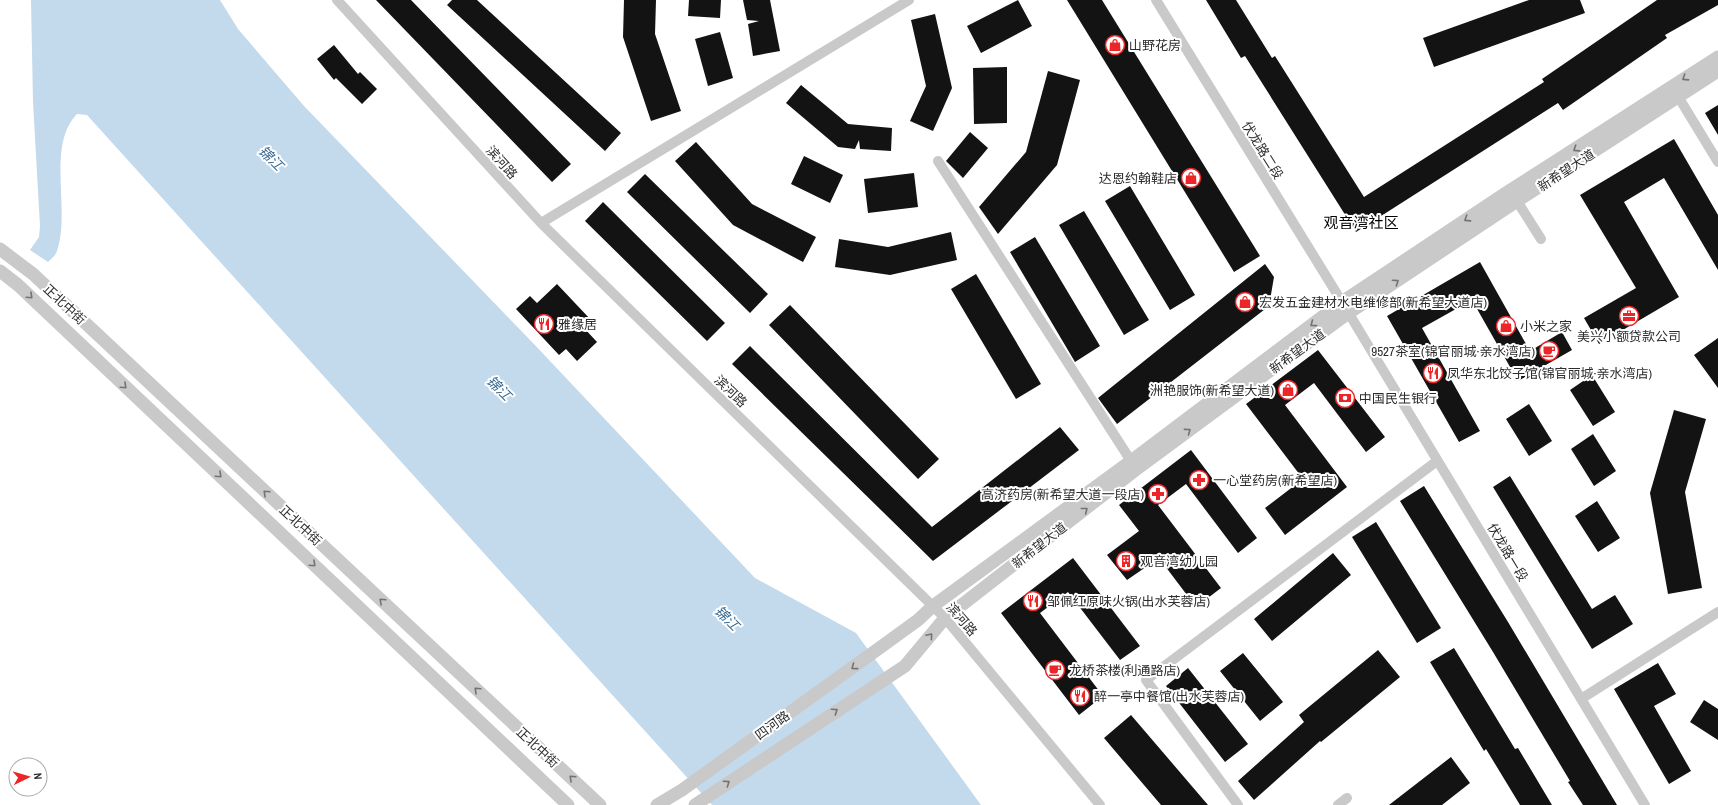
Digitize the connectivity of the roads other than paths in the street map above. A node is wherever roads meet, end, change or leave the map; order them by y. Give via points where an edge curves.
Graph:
1 (337, 0) edge
2 (909, 0) edge
3 (1156, 0) edge
4 (1718, 57) edge
5 (1718, 71) edge
6 (1679, 98) junction
7 (938, 161) dead end
8 (1718, 162) edge
9 (1517, 201) junction
10 (541, 223) junction
11 (1541, 240) dead end
12 (0, 249) edge
13 (0, 271) edge
14 (1344, 308) junction
15 (1131, 461) junction
16 (1437, 461) junction
17 (933, 606) junction
18 (1718, 612) edge
19 (945, 618) junction
20 (905, 666) joint
21 (1581, 699) junction
22 (1347, 798) dead end
23 (568, 805) edge
24 (600, 805) edge
25 (658, 805) edge
26 (695, 805) edge
27 (1100, 805) edge
28 (1238, 805) edge
29 (1338, 805) edge
30 (1645, 805) edge

1 - 10 street, 滨河路
2 - 10 street
3 - 14 street, 伏龙路二段
4 -> 14 street via 1506,193
5 - 6 street, 新希望大道
6 - 8 street
6 - 9 street, 新希望大道
7 - 15 street
9 - 11 street
14 -> 9 street, 新希望大道
10 - 17 street, 滨河路
24 -> 12 street, 正北中街 via 33,274
13 -> 23 street, 正北中街
14 -> 15 street, 四河路
14 - 16 street, 伏龙路一段
19 -> 14 street, 新希望大道
15 - 17 street, 四河路
16 - 21 street, 伏龙路一段
16 - 28 street via 1146,680
17 - 19 street, 滨河路
17 -> 25 street, 四河路 via 885,644
18 - 21 street
20 -> 19 street, 新希望大道
19 - 27 street, 滨河路
26 -> 20 street, 四河路
21 - 30 street, 伏龙路一段
22 - 29 street

